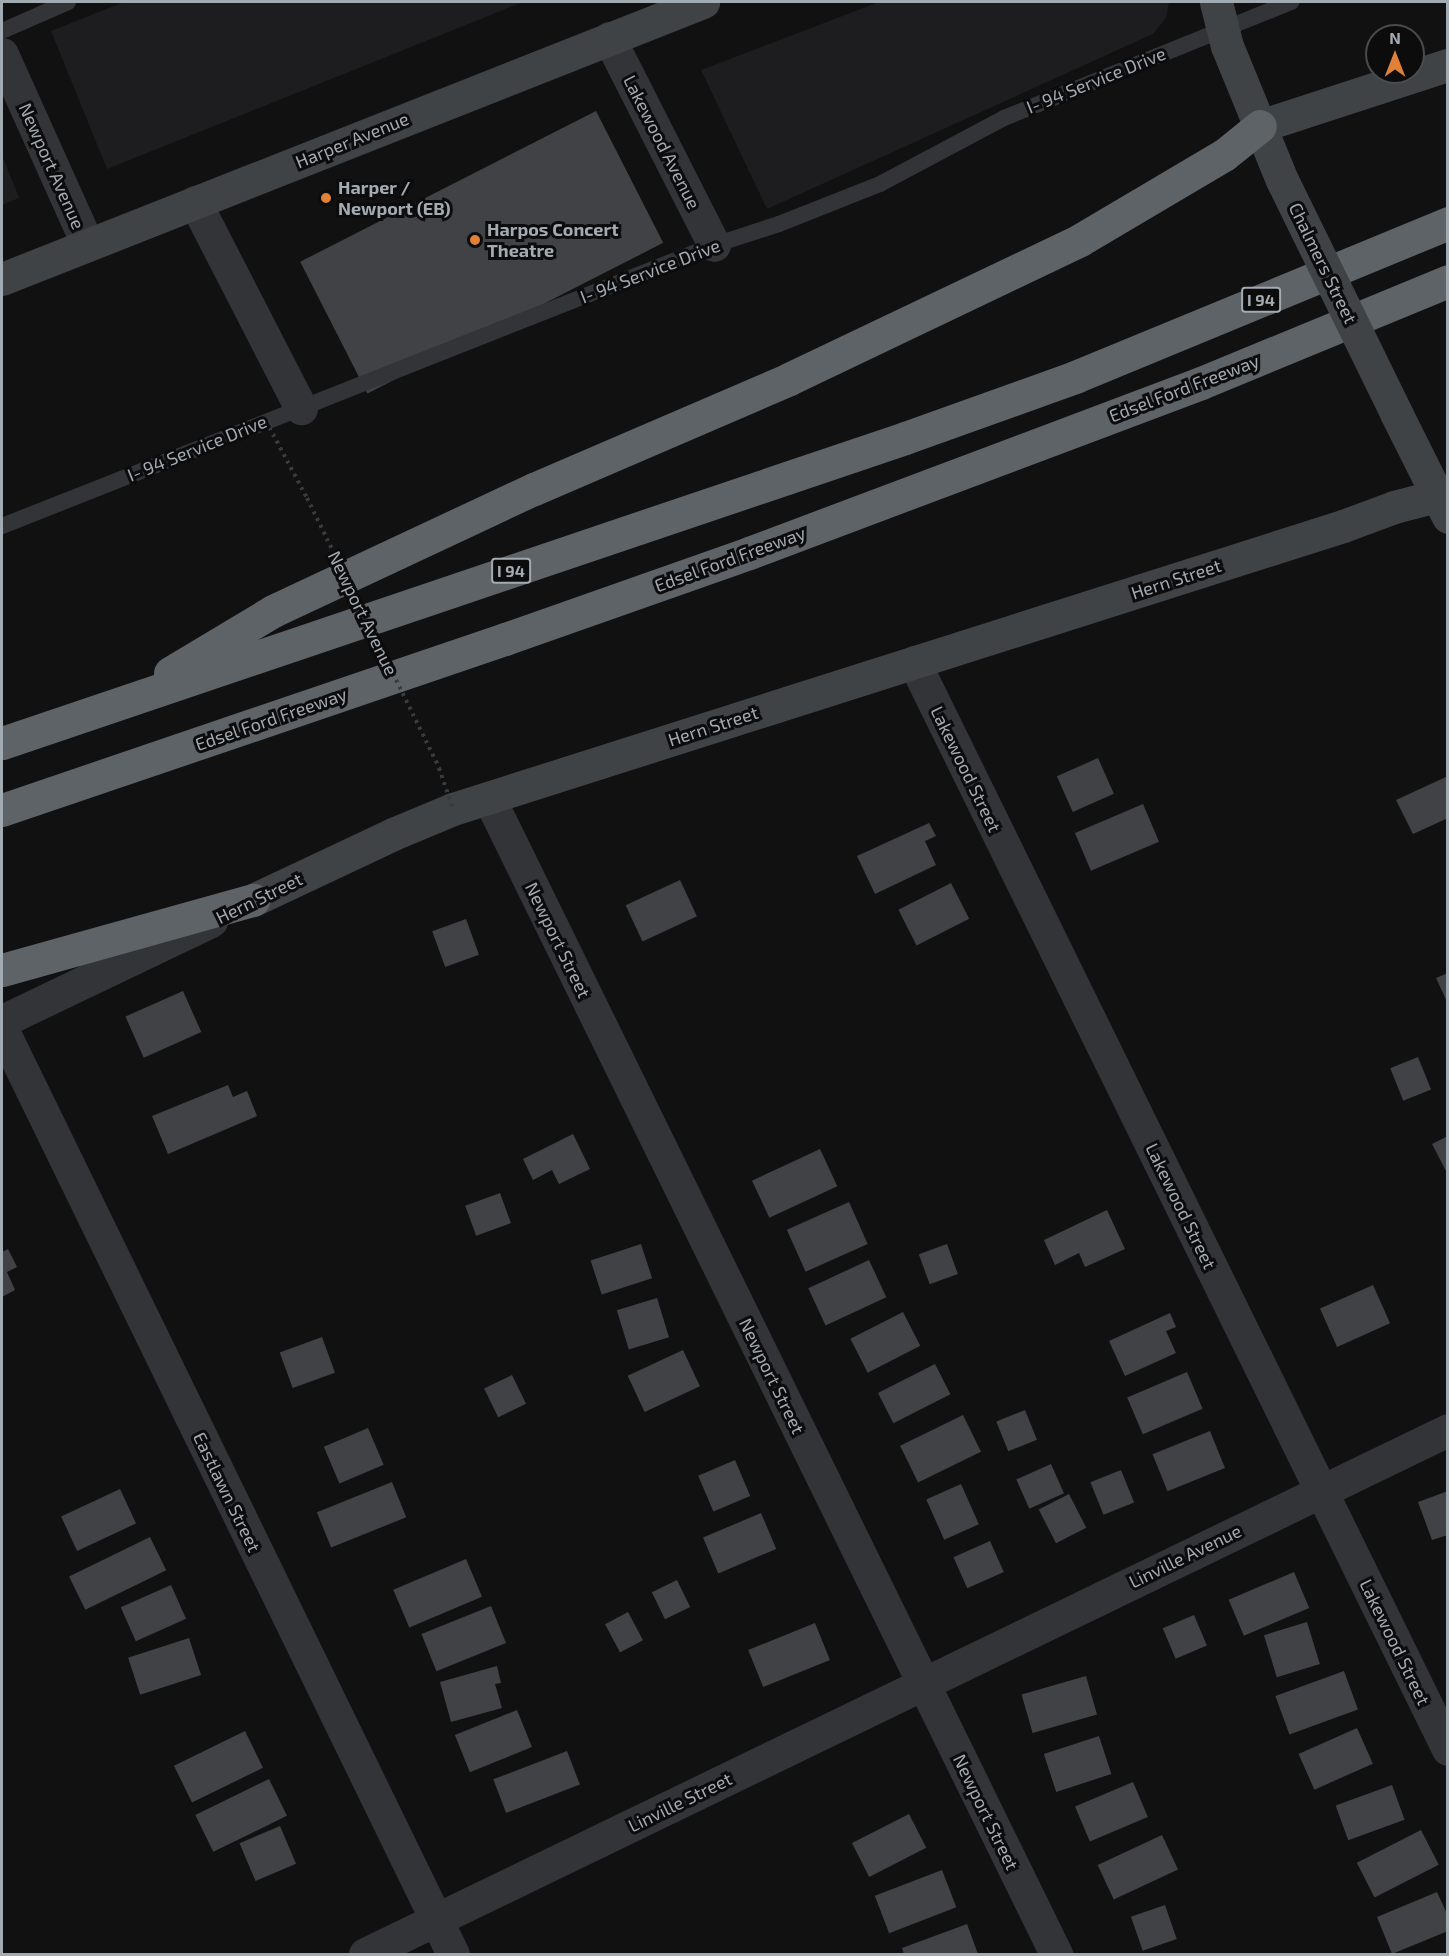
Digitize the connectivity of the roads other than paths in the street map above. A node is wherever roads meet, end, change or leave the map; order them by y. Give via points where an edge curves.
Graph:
1 (68, 2) edge
2 (703, 2) edge
3 (1291, 2) edge
4 (1217, 9) edge
5 (2, 31) edge
6 (609, 38) junction
7 (2, 54) edge
8 (1448, 65) edge
9 (1260, 126) junction
10 (195, 202) junction
11 (1448, 223) edge
12 (88, 245) junction
13 (714, 245) junction
14 (2, 279) edge
15 (1448, 281) edge
16 (301, 408) junction
17 (1444, 502) edge
18 (2, 525) edge
19 (914, 663) junction
20 (116, 705) junction
21 (2, 743) edge
22 (489, 798) junction
23 (2, 810) edge
24 (253, 900) junction
25 (2, 970) edge
26 (2, 1022) edge
27 (2, 1029) edge
28 (1448, 1430) edge
29 (1321, 1491) junction
30 (923, 1683) junction
31 (1448, 1749) edge
32 (436, 1920) junction
33 (365, 1954) edge
34 (453, 1954) edge
35 (1056, 1954) edge

1 - 5 lane
2 - 6 street, Harper Avenue
3 - 4 lane, I- 94 Service Drive
4 - 9 street, Chalmers Street
4 - 13 lane, I- 94 Service Drive via 880,184
6 - 10 street, Harper Avenue
6 - 13 street, Lakewood Avenue
7 - 12 street, Newport Avenue
8 - 9 street
9 - 17 street, Chalmers Street, bridge via 1282,180
9 - 20 highway via 1224,155 1080,240 789,379 534,489 273,611
10 - 12 street, Harper Avenue
10 - 16 street
11 - 20 highway, I 94 via 1076,377
12 - 14 street, Harper Avenue
13 - 16 lane, I- 94 Service Drive
15 - 23 highway, Edsel Ford Freeway via 1201,383 749,553
16 - 18 lane, I- 94 Service Drive
17 - 19 street, Hern Street via 1394,507
19 - 22 street, Hern Street
19 - 29 street, Lakewood Street
20 - 21 highway, I 94
22 - 24 street, Hern Street via 393,834
22 - 30 street, Newport Street
24 - 25 highway
24 - 26 street, Hern Street
27 - 32 street, Eastlawn Street
28 - 29 street, Linville Avenue
29 - 30 street, Linville Avenue
29 - 31 street, Lakewood Street
30 - 32 street, Linville Street
30 - 35 street, Newport Street
32 - 33 street
32 - 34 street, Eastlawn Street

